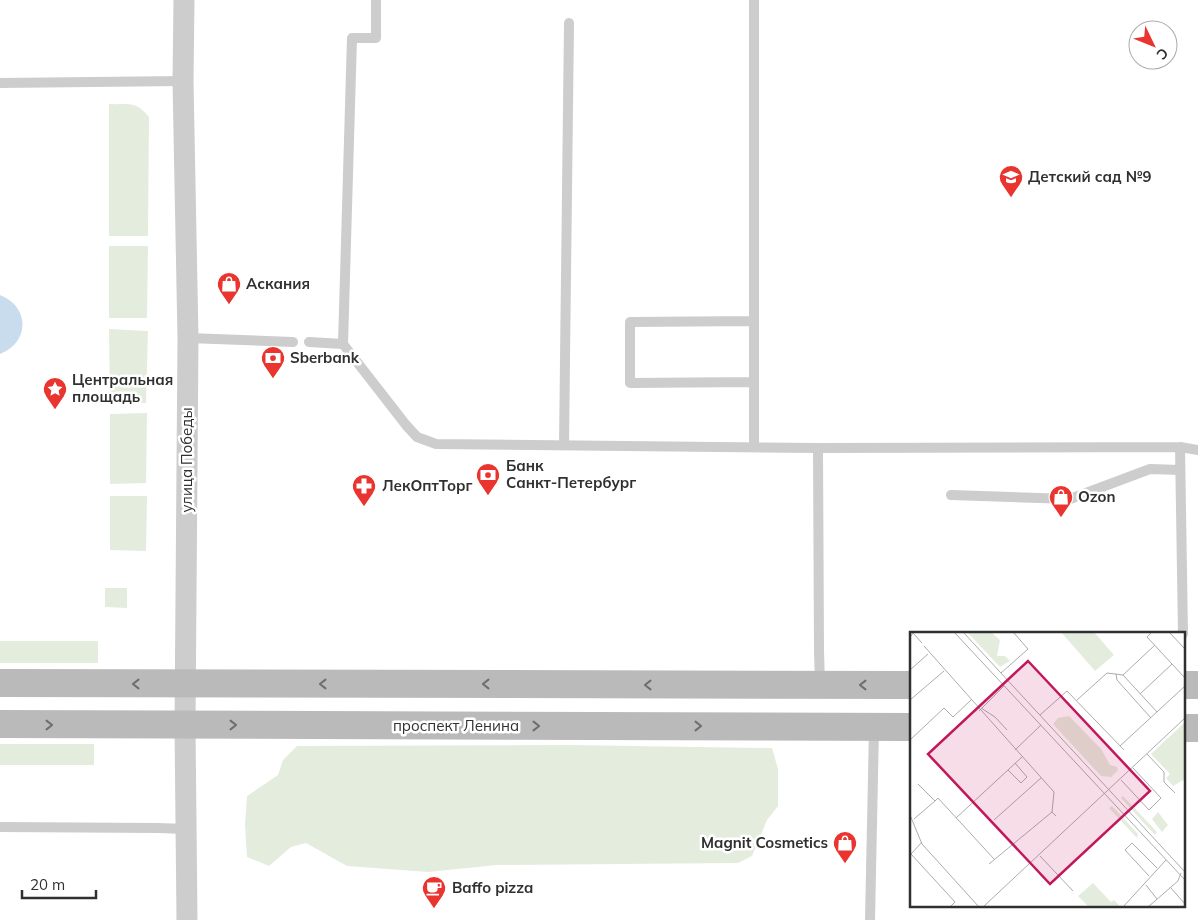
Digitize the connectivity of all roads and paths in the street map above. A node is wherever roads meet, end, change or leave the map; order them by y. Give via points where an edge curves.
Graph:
1 (184, 0) edge
2 (376, 0) edge
3 (754, 0) edge
4 (569, 23) dead end
5 (183, 81) junction
6 (0, 83) edge
7 (754, 321) junction
8 (188, 338) junction
9 (293, 342) dead end
10 (308, 342) dead end
11 (343, 344) junction
12 (754, 382) junction
13 (564, 446) junction
14 (754, 447) junction
15 (1180, 447) junction
16 (818, 448) junction
17 (1198, 450) edge
18 (1180, 470) junction
19 (951, 495) dead end
20 (1183, 632) edge
21 (0, 684) edge
22 (185, 684) junction
23 (820, 685) junction
24 (910, 685) edge
25 (0, 724) edge
26 (184, 725) junction
27 (874, 727) junction
28 (910, 727) edge
29 (0, 827) edge
30 (186, 829) junction
31 (187, 920) edge
32 (870, 920) edge

1 - 5 street, улица Победы
2 - 11 lane via 376,38 352,38
3 - 7 lane
4 - 13 lane
5 - 6 lane
5 - 8 street, улица Победы
7 - 12 lane
7 - 12 lane via 630,322 630,383
8 - 9 lane
8 - 22 street, улица Победы
10 - 11 lane
11 - 13 lane via 417,437 436,444
12 - 14 lane
13 - 14 lane
14 - 16 lane
15 - 16 lane
15 - 17 lane
15 - 18 lane
16 - 23 lane
18 - 19 lane via 1150,469 1070,499
18 - 20 lane
22 -> 21 main road
23 -> 22 main road
22 - 26 street, улица Победы
24 -> 23 main road
25 -> 26 main road, проспект Ленина
26 -> 27 main road, проспект Ленина
26 - 30 street, улица Победы
27 - 28 main road, проспект Ленина
27 - 32 lane
29 - 30 lane
30 - 31 street, улица Победы

